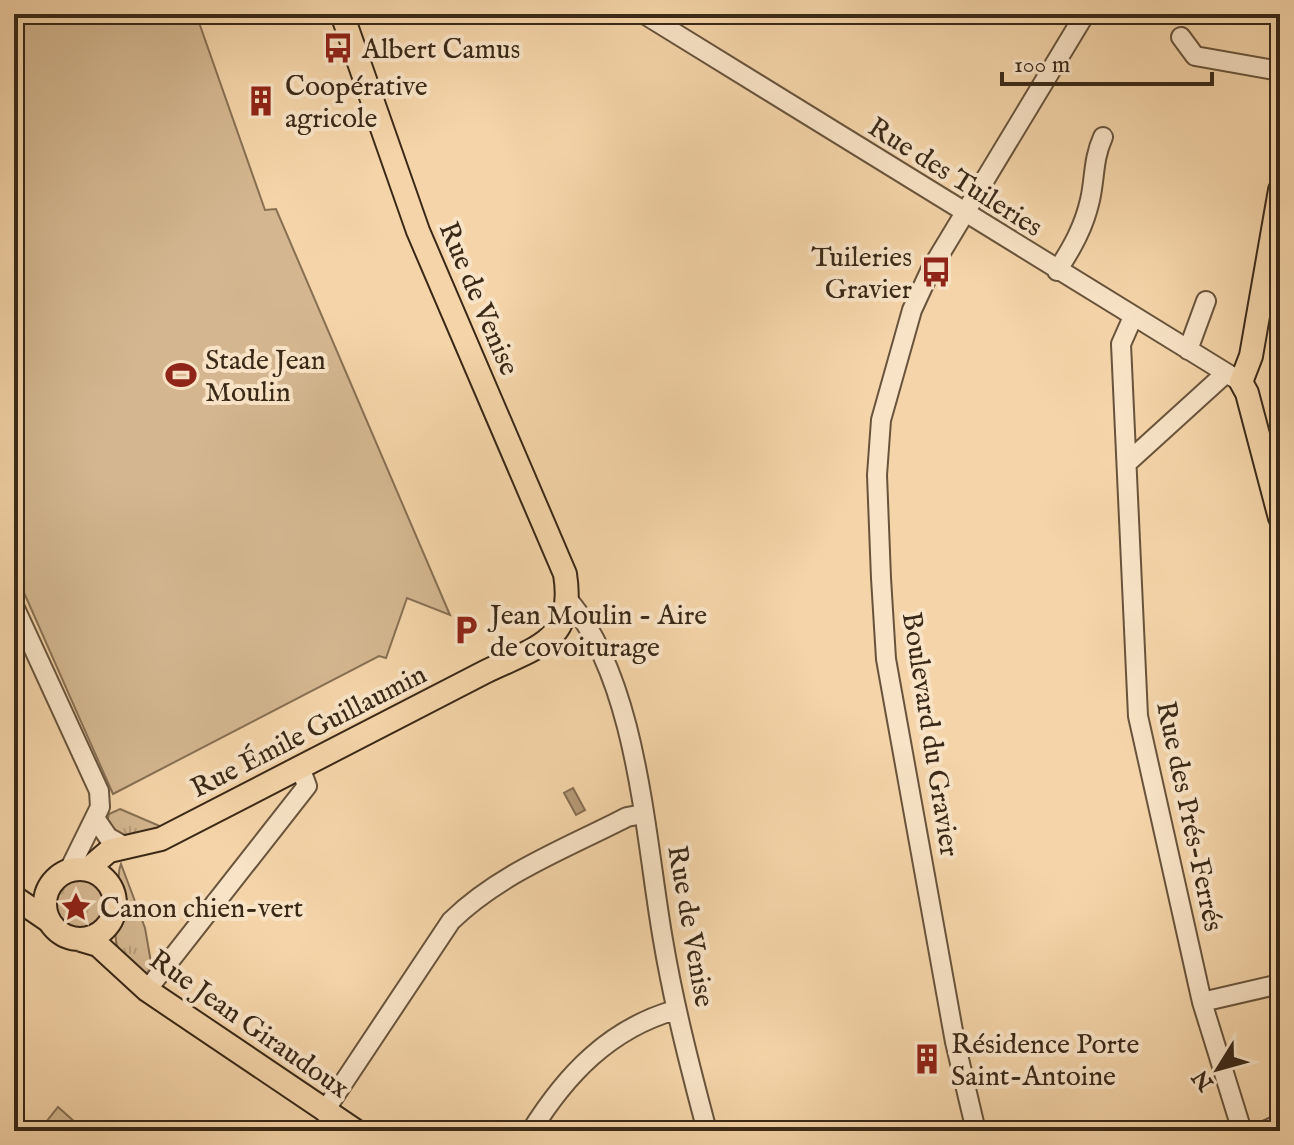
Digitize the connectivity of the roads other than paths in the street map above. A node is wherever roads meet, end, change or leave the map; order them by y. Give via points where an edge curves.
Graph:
1 (342, 14) edge
2 (644, 14) edge
3 (1085, 14) edge
4 (1181, 37) dead end
5 (1280, 71) edge
6 (1103, 137) dead end
7 (1280, 190) edge
8 (964, 214) junction
9 (1057, 271) junction
10 (1206, 301) dead end
11 (1133, 317) junction
12 (1188, 350) junction
13 (1233, 377) junction
14 (1127, 463) junction
15 (1280, 518) edge
16 (553, 544) junction
17 (570, 602) junction
18 (14, 606) edge
19 (551, 627) junction
20 (594, 640) junction
21 (300, 767) junction
22 (643, 814) junction
23 (95, 818) junction
24 (124, 846) junction
25 (80, 869) junction
26 (109, 883) junction
27 (47, 890) junction
28 (14, 895) edge
29 (112, 920) junction
30 (49, 921) junction
31 (81, 940) junction
32 (115, 959) junction
33 (1280, 984) edge
34 (147, 990) junction
35 (1202, 1002) junction
36 (675, 1010) junction
37 (324, 1112) junction
38 (1280, 1124) edge
39 (356, 1131) edge
40 (531, 1131) edge
41 (707, 1131) edge
42 (976, 1131) edge
43 (1242, 1131) edge
44 (1264, 1131) edge

1 - 16 main road, Rue de Venise via 418,231
2 - 8 street, Rue des Tuileries
3 - 8 street, Boulevard du Gravier
4 - 5 street via 1195,56
6 - 9 street via 1094,157 1084,223
7 - 13 main road via 1251,356
8 - 9 street, Rue des Tuileries
8 - 42 street, Boulevard du Gravier via 912,310 881,420 877,475 886,659
9 - 11 street, Rue des Tuileries
10 - 12 street
11 - 12 street, Rue des Tuileries
11 - 14 street, Rue des Prés-Ferrés via 1121,344
12 - 13 street, Rue des Tuileries
13 - 14 street
13 - 15 main road via 1247,393
14 - 35 street, Rue des Prés-Ferrés via 1138,716
16 - 17 main road, Rue de Venise
16 - 19 main road, Rue Émile Guillaumin via 557,580
17 - 19 main road
17 - 20 street, Rue de Venise
18 - 23 street via 99,791
19 - 20 street via 580,629
19 - 21 main road, Rue Émile Guillaumin via 517,656
20 - 22 street, Rue de Venise via 628,726
21 - 24 main road, Rue Émile Guillaumin via 161,839
21 - 34 street via 307,786
22 - 36 street, Rue de Venise
22 - 37 street via 600,830 470,902 451,921
23 - 24 street via 108,837
23 - 25 street via 80,843
24 - 25 main road, Rue Émile Guillaumin
24 - 26 main road
25 - 26 main road
25 - 27 main road via 52,881
26 - 29 main road via 116,907
27 - 28 main road
27 - 30 main road
28 - 30 main road
29 - 31 main road via 104,930
29 - 32 main road, Rue Jean Giraudoux
30 - 31 main road via 57,931
31 - 32 main road, Rue Jean Giraudoux
32 - 34 main road, Rue Jean Giraudoux
33 - 35 street
34 - 37 main road, Rue Jean Giraudoux
35 - 43 street, Rue des Prés-Ferrés
36 - 40 street via 609,1041 585,1059 558,1087
36 - 41 street, Rue de Venise
37 - 39 main road, Rue Jean Giraudoux
38 - 44 street

